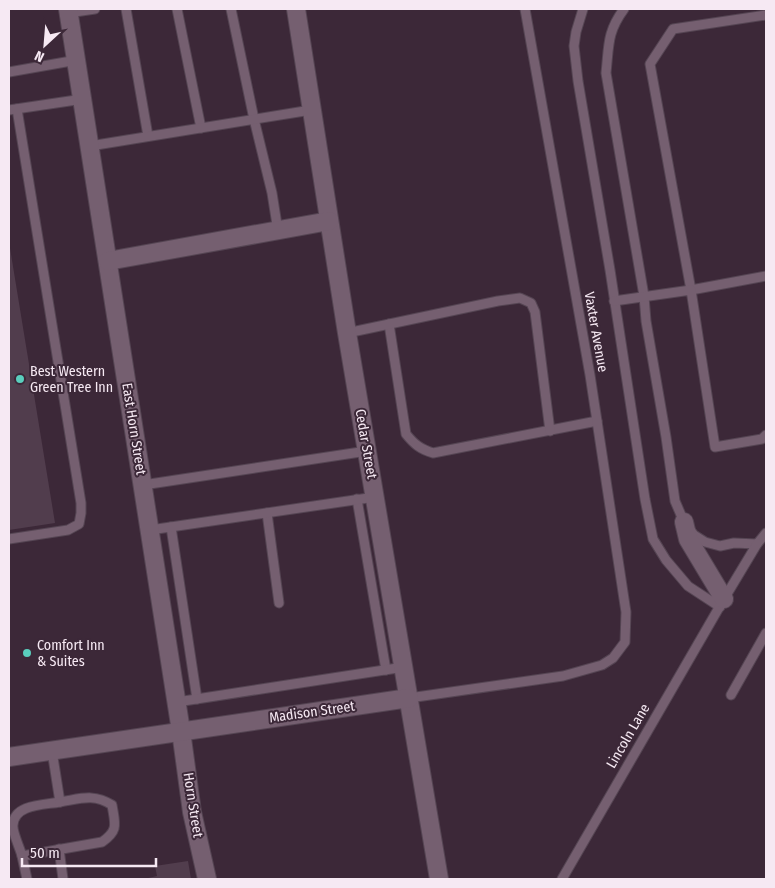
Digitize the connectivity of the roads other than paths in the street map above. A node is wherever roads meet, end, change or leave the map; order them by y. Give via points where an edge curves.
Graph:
1 (95, 9) edge
2 (126, 9) edge
3 (177, 9) edge
4 (231, 9) edge
5 (296, 9) edge
6 (526, 9) edge
7 (583, 9) edge
8 (624, 9) edge
9 (68, 11) edge
10 (766, 14) edge
11 (76, 60) junction
12 (9, 72) edge
13 (83, 100) junction
14 (13, 109) edge
15 (312, 110) junction
16 (254, 120) junction
17 (201, 128) junction
18 (148, 136) junction
19 (90, 146) junction
20 (329, 222) junction
21 (278, 231) junction
22 (108, 261) junction
23 (766, 276) edge
24 (691, 290) junction
25 (644, 296) junction
26 (614, 301) junction
27 (389, 324) junction
28 (348, 333) junction
29 (597, 421) junction
30 (550, 430) junction
31 (766, 435) edge
32 (367, 451) junction
33 (143, 485) junction
34 (375, 497) junction
35 (357, 500) junction
36 (267, 513) junction
37 (684, 522) junction
38 (171, 527) junction
39 (150, 530) junction
40 (766, 533) edge
41 (9, 539) edge
42 (757, 544) junction
43 (389, 581) junction
44 (371, 582) junction
45 (279, 603) dead end
46 (722, 603) junction
47 (174, 617) junction
48 (766, 633) edge
49 (613, 658) joint
50 (404, 667) junction
51 (386, 670) junction
52 (731, 695) dead end
53 (409, 698) junction
54 (197, 700) junction
55 (177, 702) junction
56 (182, 731) junction
57 (52, 751) junction
58 (9, 757) edge
59 (60, 802) junction
60 (59, 849) junction
61 (22, 856) junction
62 (26, 879) edge
63 (63, 879) edge
64 (207, 879) edge
65 (439, 879) edge
66 (562, 879) edge

1 - 9 lane
2 - 18 lane
3 - 17 lane
4 - 16 lane
5 - 15 street, Cedar Street
6 - 29 lane, Vaxter Avenue
7 - 26 lane via 574,46
8 - 25 lane via 615,22 609,41 606,73
9 - 11 street, East Horn Street
10 - 24 lane via 673,29 650,64
11 - 12 lane
11 - 13 street, East Horn Street
13 - 14 lane
13 - 19 street, East Horn Street
14 - 41 lane via 81,514 79,524 68,530
15 - 16 lane
15 - 20 street, Cedar Street
16 - 17 lane
16 - 21 lane
17 - 18 lane
18 - 19 lane
19 - 22 street, East Horn Street
20 - 21 street
20 - 28 street, Cedar Street
21 - 22 street
22 - 33 street, East Horn Street
23 - 24 lane
24 - 25 lane
24 - 31 lane via 715,447 762,439
25 - 26 lane
25 - 37 lane via 675,501
26 - 46 lane via 653,538 688,586
27 - 28 lane
27 - 30 lane via 406,434 416,446 433,453
27 - 30 lane via 498,301 520,298 531,303 535,312
28 - 32 street, Cedar Street
29 - 30 lane
29 - 49 lane, Vaxter Avenue via 626,612 626,642
32 - 33 lane
32 - 34 street, Cedar Street
33 - 39 street, East Horn Street
34 - 35 lane
34 - 43 street, Cedar Street
35 - 36 lane
35 - 44 lane
36 - 38 lane
36 - 45 lane
37 - 42 lane via 694,535 705,542 720,546
37 - 46 street via 688,539
38 - 39 lane
38 - 47 lane
39 - 47 street, East Horn Street
40 - 42 lane, Lincoln Lane
42 - 46 lane, Lincoln Lane
43 - 44 lane
43 - 50 street, Cedar Street
44 - 51 lane
46 - 66 lane, Lincoln Lane
47 - 54 lane
47 - 55 street, East Horn Street
48 - 52 lane
49 - 53 lane, Madison Street via 602,666 563,676
50 - 51 lane
50 - 53 street, Cedar Street
51 - 54 lane
53 - 56 street, Madison Street
53 - 65 street, Cedar Street
54 - 55 lane
55 - 56 street, East Horn Street
56 - 57 street, Madison Street
56 - 64 street, Horn Street via 192,812
57 - 58 street, Madison Street
57 - 59 lane
59 - 60 lane via 92,797 103,800 112,805 115,828 112,836 102,842
59 - 61 lane via 24,808 16,814 13,826
60 - 61 lane
60 - 63 lane
61 - 62 lane

